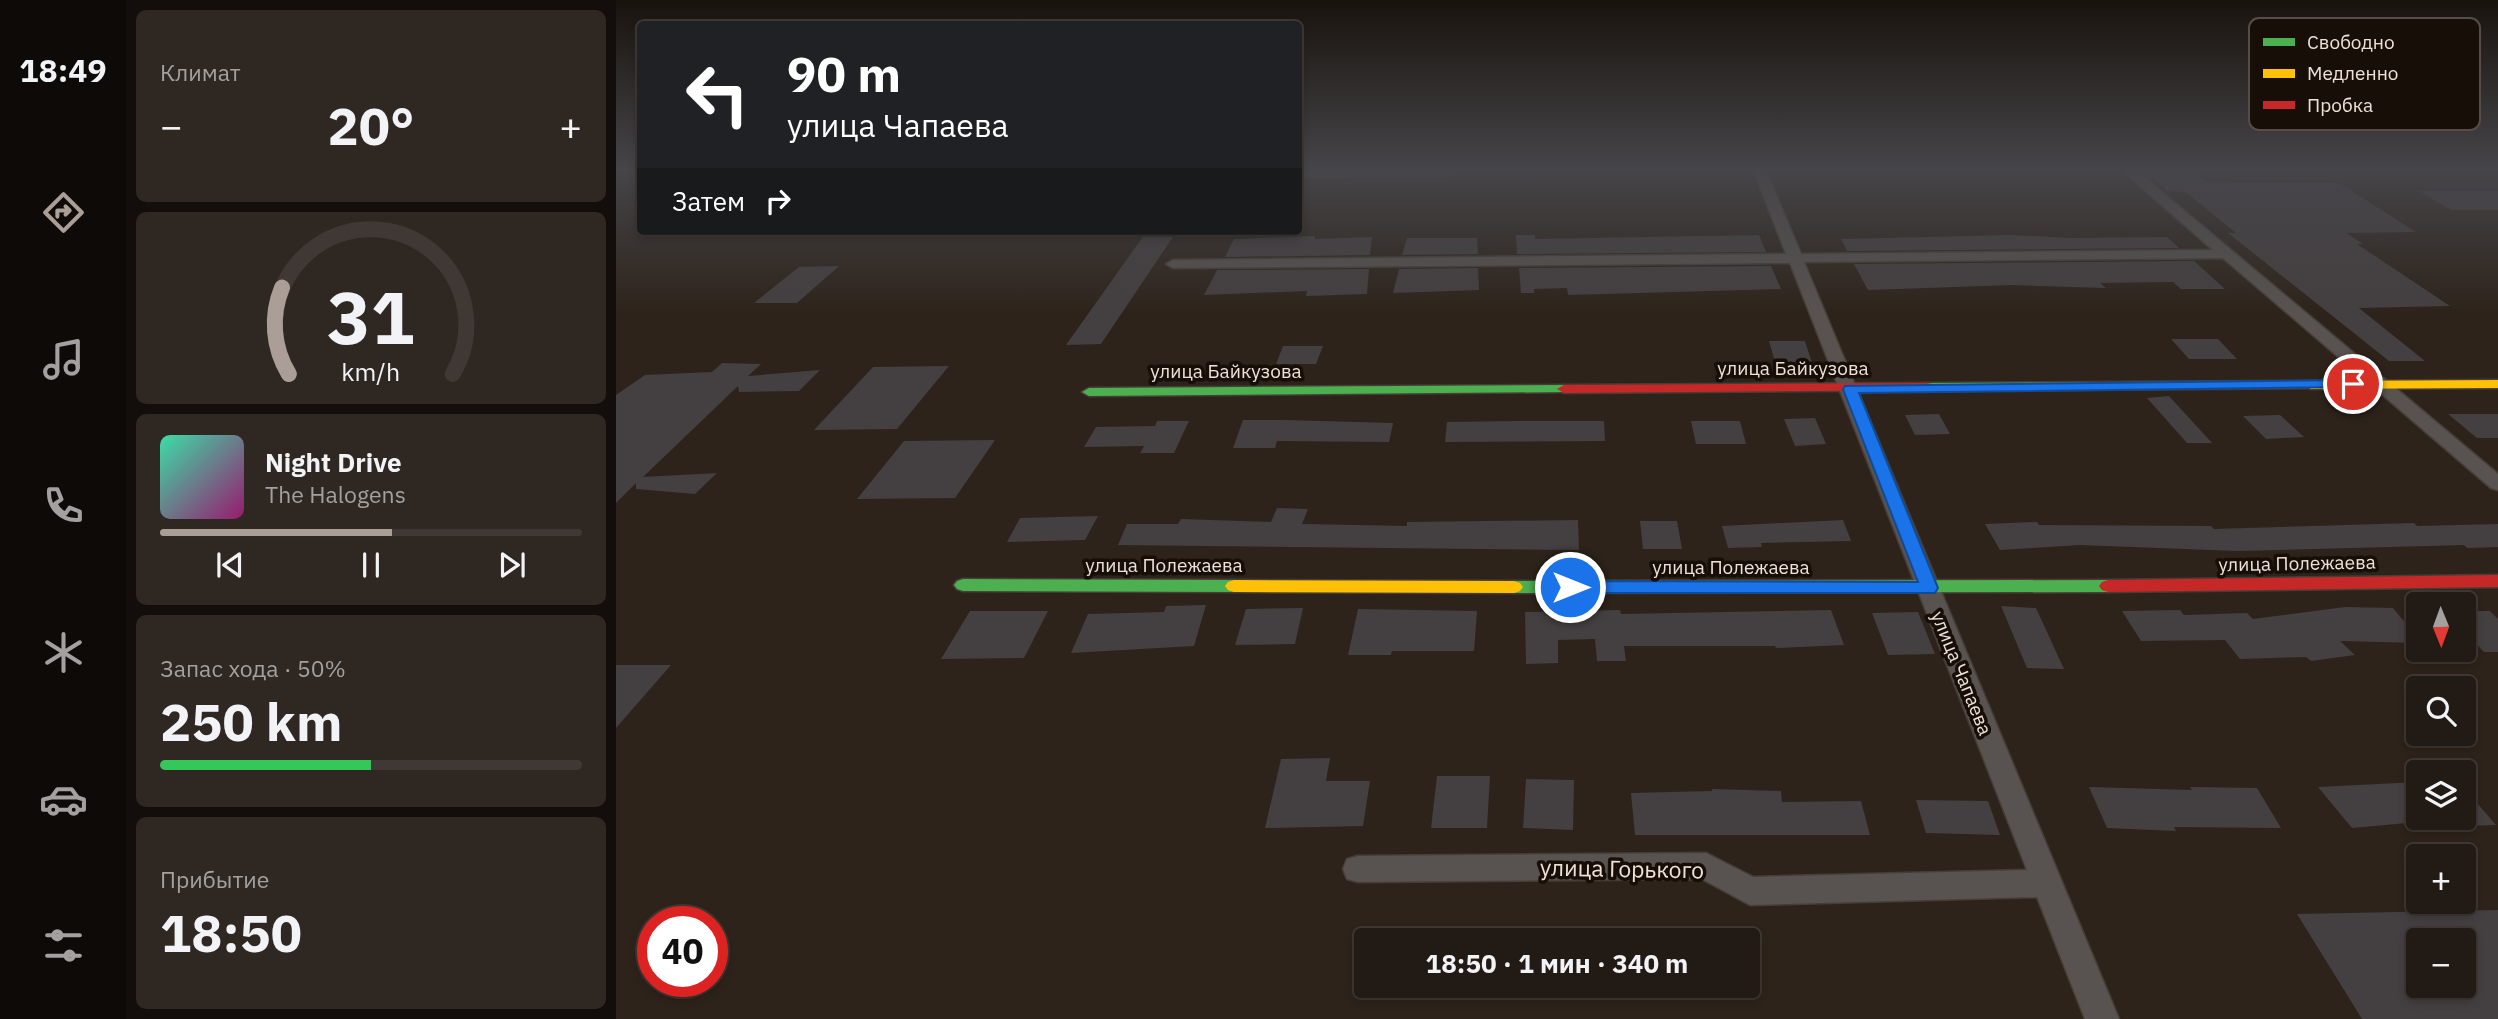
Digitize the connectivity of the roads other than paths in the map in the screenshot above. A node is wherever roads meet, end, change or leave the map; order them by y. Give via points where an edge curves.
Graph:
1 (1779, 219) edge
2 (2183, 219) edge
3 (2224, 254) junction
4 (1794, 258) junction
5 (1173, 264) dead end
6 (2381, 384) junction
7 (2498, 384) edge
8 (1850, 389) junction
9 (1089, 392) dead end
10 (2498, 484) edge
11 (2498, 581) edge
12 (963, 585) dead end
13 (1929, 588) junction
14 (1358, 869) dead end
15 (2047, 883) junction
16 (2102, 1019) edge

1 - 4 street, улица Чапаева
2 - 3 street
3 - 4 street
3 - 6 street
4 - 5 street
4 - 8 street, улица Чапаева
6 - 7 street, улица Байкузова
6 - 8 street, улица Байкузова
6 - 10 street
8 - 9 street, улица Байкузова
8 - 13 street, улица Чапаева
11 - 13 street, улица Полежаева
12 - 13 street, улица Полежаева
13 - 15 street, улица Чапаева
14 - 15 street, улица Горького via 1706,866 1750,891
15 - 16 street, улица Чапаева

